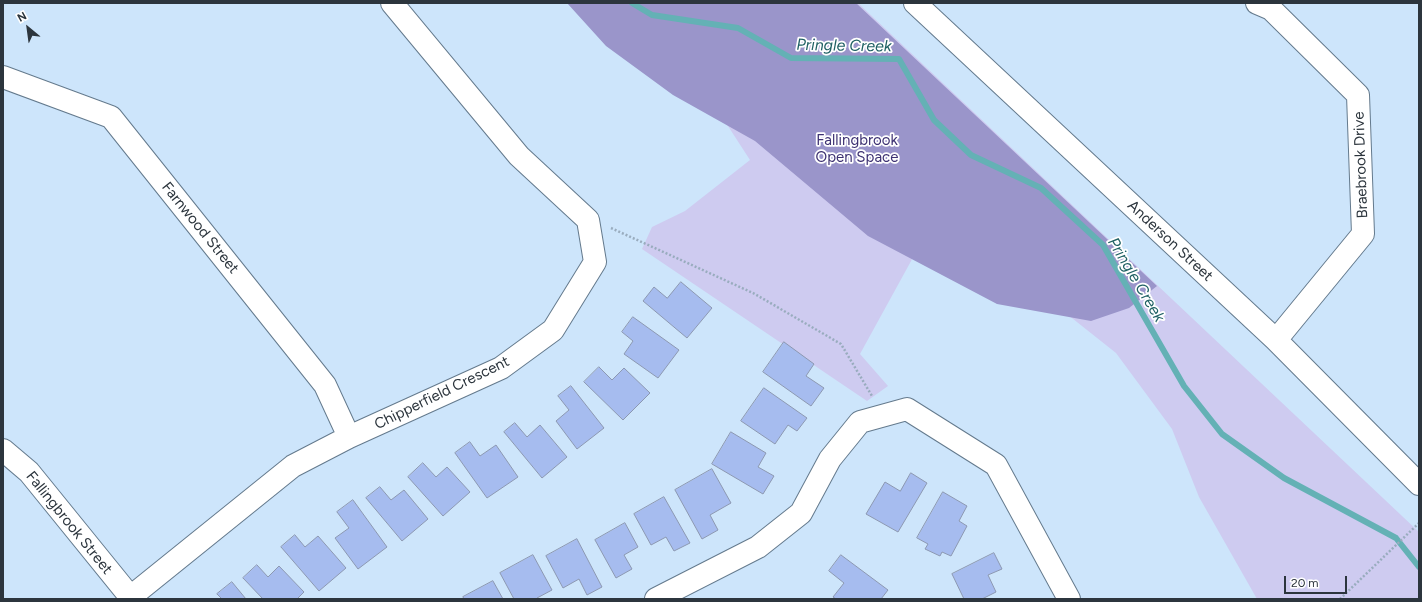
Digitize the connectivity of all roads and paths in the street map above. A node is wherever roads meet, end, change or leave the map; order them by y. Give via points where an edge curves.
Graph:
1 (392, 3) edge
2 (915, 3) edge
3 (1268, 5) edge
4 (3, 77) edge
5 (583, 215) junction
6 (1276, 340) junction
7 (883, 415) junction
8 (349, 437) junction
9 (3, 450) edge
10 (1419, 484) edge
11 (1419, 523) edge
12 (130, 598) edge
13 (656, 599) edge
14 (1069, 599) edge
15 (1340, 599) edge

1 - 5 street, Chipperfield Crescent via 519,156
2 - 6 street, Anderson Street
3 - 6 street, Braebrook Drive via 1358,95 1363,234
4 - 8 street, Farnwood Street via 111,117 325,385
5 - 7 path via 754,293 841,344
5 - 8 street, Chipperfield Crescent via 588,220 595,262 553,330 501,368
6 - 10 street, Anderson Street
7 - 13 street via 860,422 830,459 801,513 758,547
7 - 14 street via 907,409 996,465
8 - 12 street, Chipperfield Crescent via 293,466
9 - 12 street, Fallingbrook Street via 29,472
11 - 15 path

